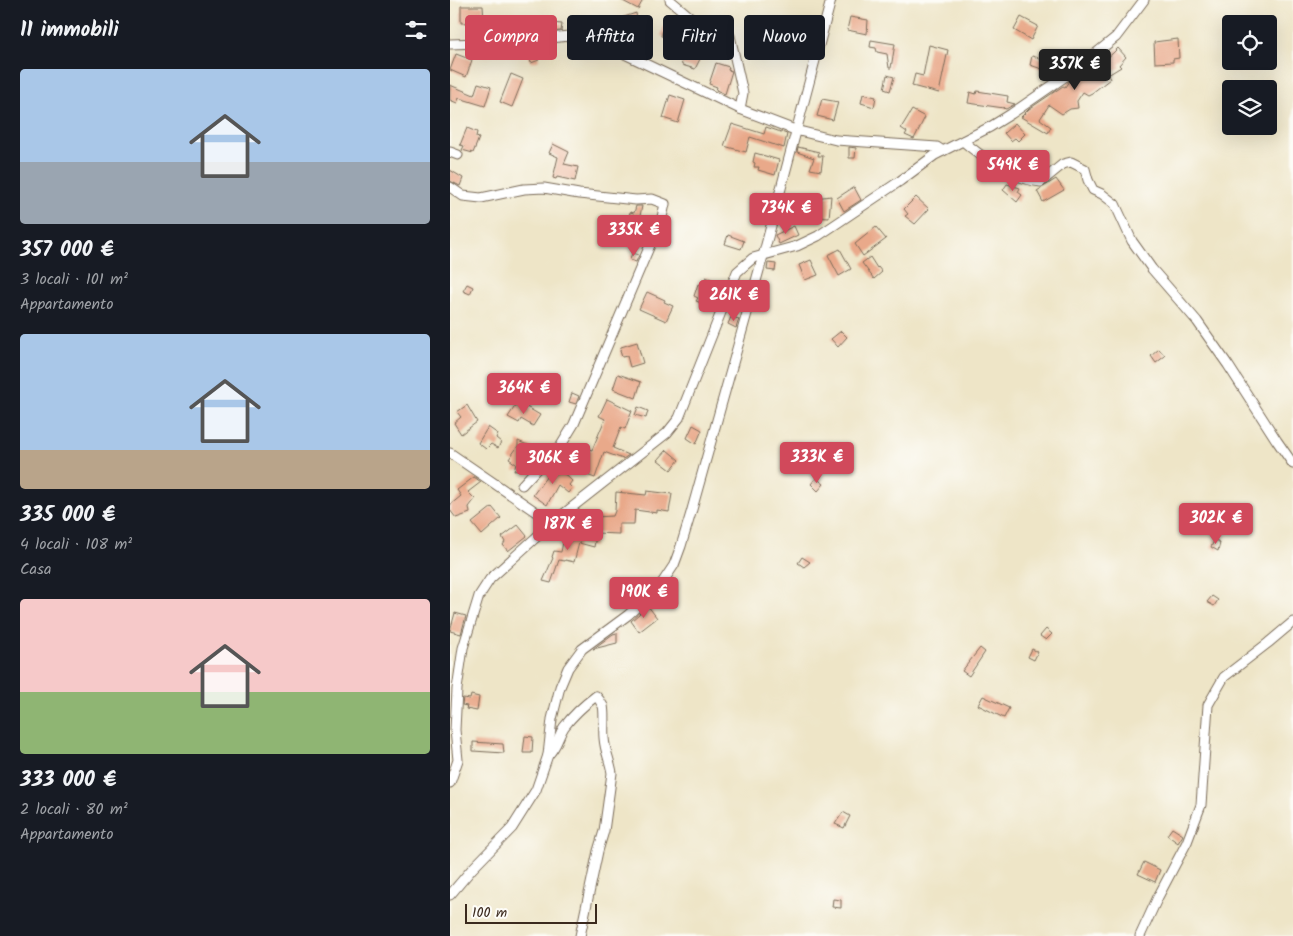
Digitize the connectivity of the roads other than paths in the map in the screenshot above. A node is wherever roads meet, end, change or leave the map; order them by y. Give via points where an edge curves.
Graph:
1 (670, 0) edge
2 (831, 0) edge
3 (1144, 0) edge
4 (450, 44) edge
5 (740, 109) junction
6 (795, 130) junction
7 (963, 141) junction
8 (943, 151) junction
9 (450, 187) edge
10 (763, 256) junction
11 (450, 453) edge
12 (1293, 464) edge
13 (522, 485) dead end
14 (552, 524) junction
15 (1293, 622) edge
16 (548, 755) junction
17 (450, 783) edge
18 (450, 895) edge
19 (580, 936) edge
20 (1140, 936) edge

1 - 5 street via 709,33 730,36 743,92
2 - 6 street
3 - 7 street via 1110,42 1011,114
4 - 5 street via 589,37
5 - 6 street
6 - 8 street via 836,140 937,147
6 - 10 street
7 - 8 street
7 - 12 street via 1012,174 1032,181 1040,182 1063,164 1071,162 1085,169 1092,190 1115,204 1132,241 1198,321
8 - 10 street via 818,236
9 - 13 street via 463,196 481,198 524,188 544,188 636,200 652,199 665,204 574,424 560,447
10 - 14 street via 752,258 737,272 679,418 667,434
10 - 16 street via 674,565 660,586 582,649 568,668 552,719
11 - 14 street
14 - 17 street via 490,579 479,596 463,648 455,730 458,760
15 - 20 street via 1224,677 1208,705 1201,805 1187,842
16 - 18 street via 536,790 512,828
16 - 19 street via 564,728 596,696 603,708 606,753 612,773 604,831

